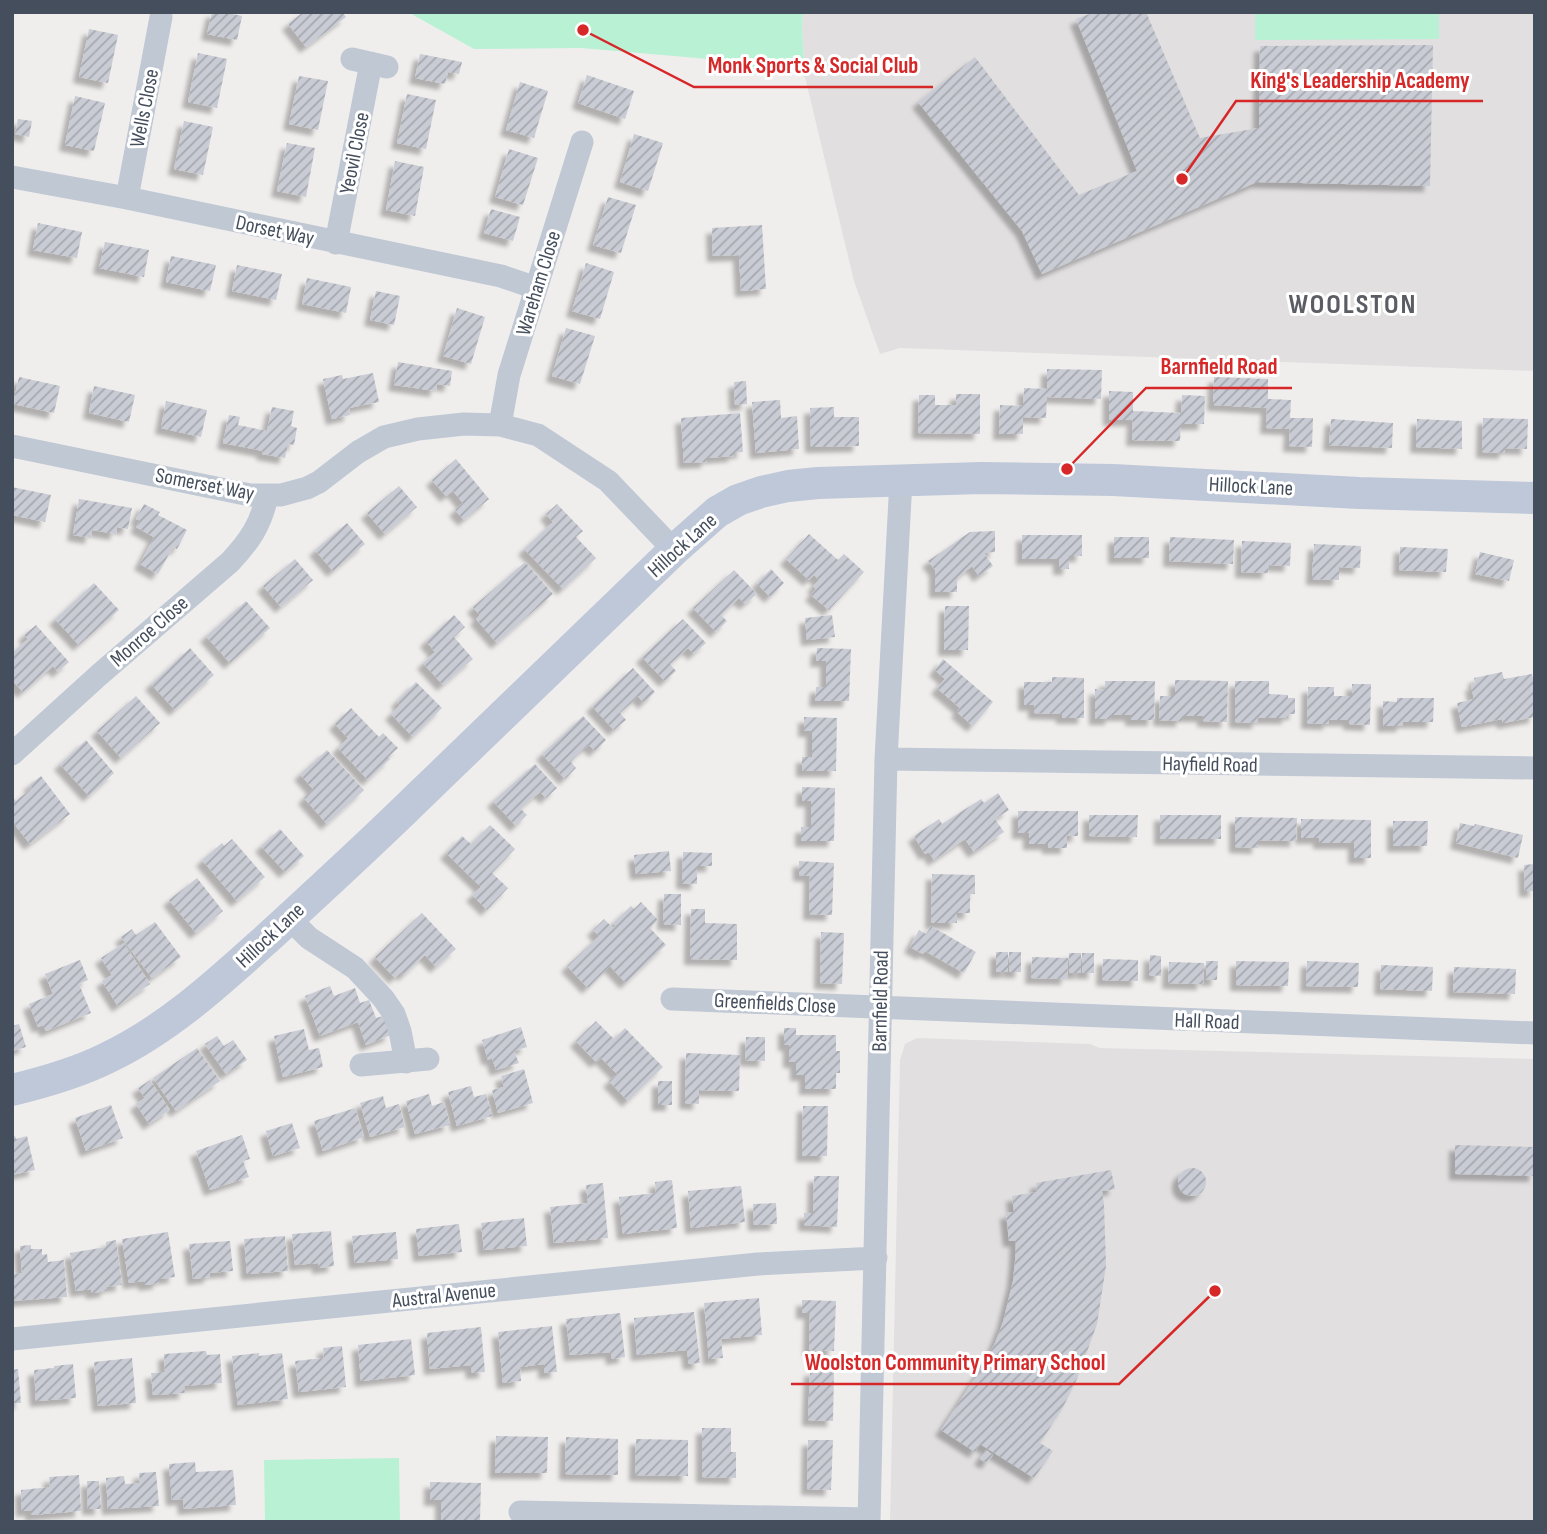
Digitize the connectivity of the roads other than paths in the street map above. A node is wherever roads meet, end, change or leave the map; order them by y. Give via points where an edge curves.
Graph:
1 (161, 17) edge
2 (370, 63) dead end
3 (583, 142) dead end
4 (12, 177) edge
5 (127, 198) junction
6 (336, 243) junction
7 (536, 288) junction
8 (500, 425) junction
9 (12, 446) edge
10 (901, 480) junction
11 (267, 496) junction
12 (1535, 498) edge
13 (674, 550) junction
14 (12, 754) edge
15 (886, 760) junction
16 (1535, 768) edge
17 (289, 918) junction
18 (672, 999) dead end
19 (879, 1008) junction
20 (1535, 1033) edge
21 (361, 1065) dead end
22 (12, 1090) edge
23 (876, 1258) junction
24 (12, 1339) edge
25 (520, 1512) dead end
26 (869, 1520) edge

1 - 5 street, Wells Close
2 - 6 street, Yeovil Close
3 - 7 street, Wareham Close
4 - 5 street, Dorset Way
5 - 6 street, Dorset Way
6 - 7 street, Dorset Way via 501,276
7 - 8 street, Wareham Close via 509,375
8 - 11 street, Somerset Way via 453,425 384,437 319,482 295,493
8 - 13 street, Somerset Way via 538,435 608,481
9 - 11 street, Somerset Way
10 - 12 street, Hillock Lane via 1113,480
10 - 13 street, Hillock Lane via 818,483 761,492 717,512
10 - 15 street, Barnfield Road
11 - 14 street, Monroe Close via 254,532 230,562
13 - 17 street, Hillock Lane
15 - 16 street, Hayfield Road
15 - 19 street, Barnfield Road
17 - 21 street via 309,939 355,968 383,998 417,1060
17 - 22 street, Hillock Lane via 168,1023 107,1059
18 - 19 street, Greenfields Close
19 - 20 street, Hall Road
19 - 23 street, Barnfield Road
23 - 24 street, Austral Avenue via 758,1264
23 - 26 street, Barnfield Road
25 - 26 street

